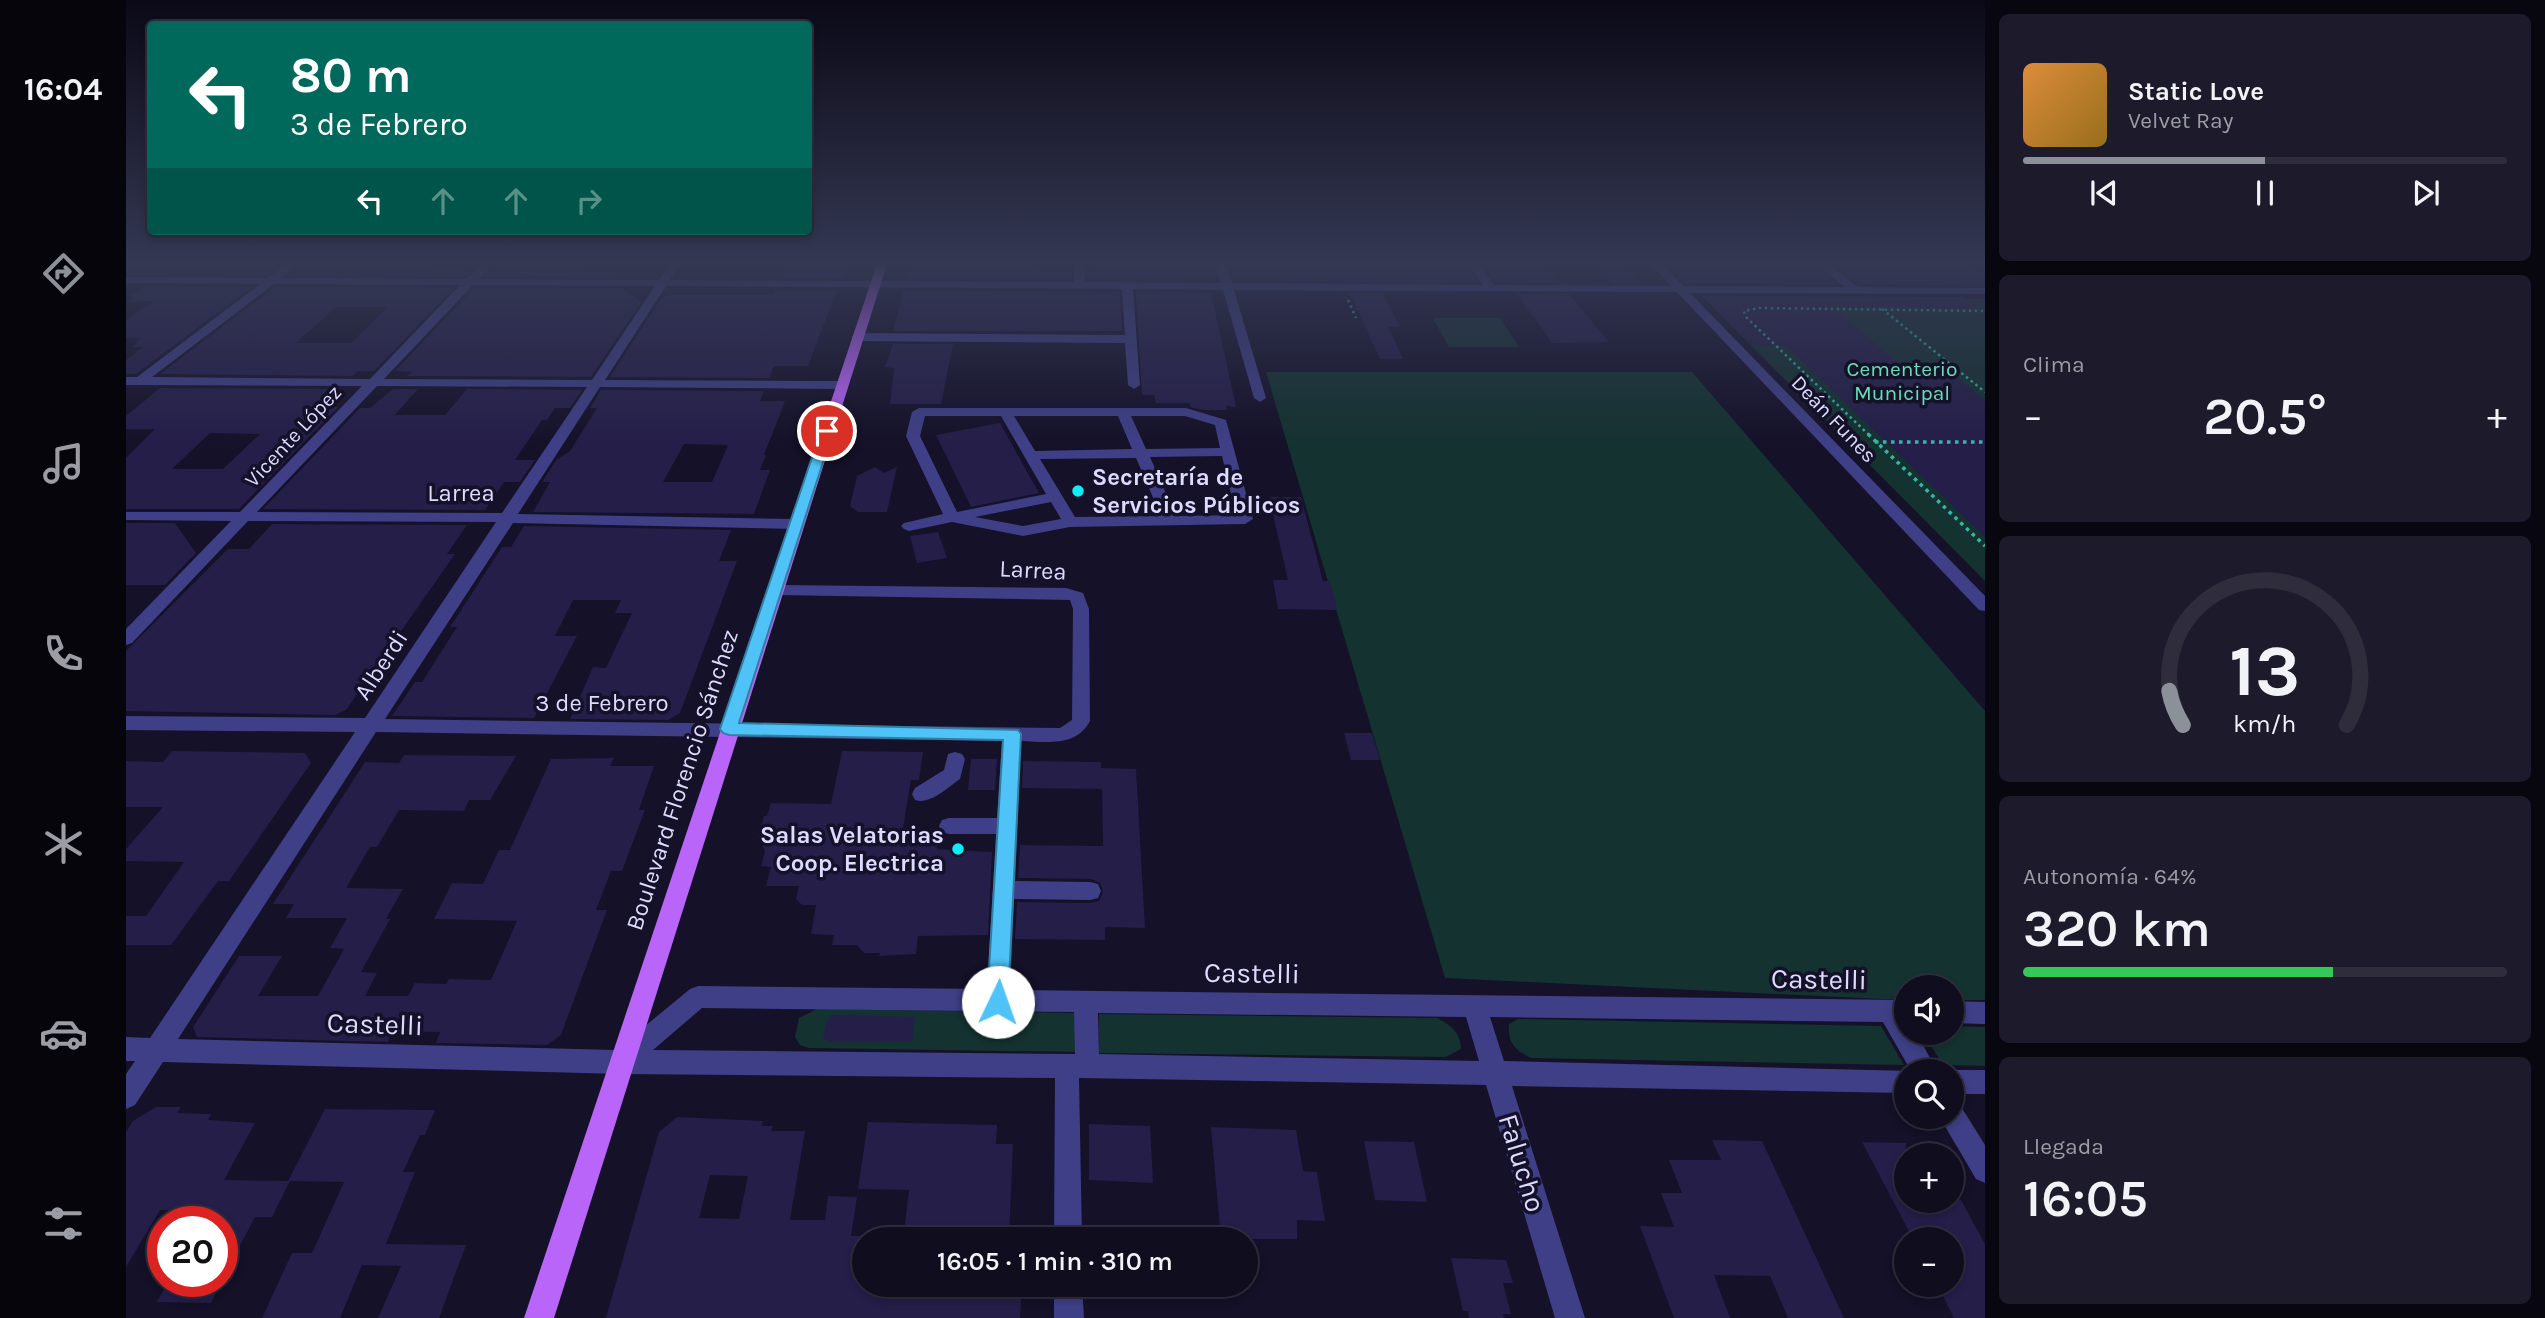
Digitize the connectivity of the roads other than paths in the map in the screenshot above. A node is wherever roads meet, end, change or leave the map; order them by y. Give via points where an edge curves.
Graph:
1 (214, 323) edge
2 (430, 323) edge
3 (636, 323) edge
4 (862, 323) edge
5 (1129, 323) edge
6 (1237, 323) edge
7 (1713, 323) edge
8 (857, 337) junction
9 (1130, 338) junction
10 (133, 381) edge
11 (372, 383) junction
12 (597, 383) junction
13 (1134, 384) dead end
14 (842, 385) junction
15 (126, 392) edge
16 (1260, 398) dead end
17 (1005, 412) junction
18 (1123, 412) junction
19 (1228, 452) junction
20 (1141, 453) junction
21 (1030, 455) junction
22 (1055, 497) junction
23 (126, 516) edge
24 (245, 517) junction
25 (952, 517) junction
26 (508, 518) junction
27 (1170, 520) junction
28 (1070, 522) junction
29 (796, 524) junction
30 (909, 526) dead end
31 (776, 590) junction
32 (1985, 606) edge
33 (126, 639) edge
34 (126, 723) edge
35 (370, 726) junction
36 (729, 729) junction
37 (1076, 729) joint
38 (1012, 734) junction
39 (955, 759) dead end
40 (922, 794) dead end
41 (949, 826) dead end
42 (1007, 826) junction
43 (1003, 890) junction
44 (1090, 891) dead end
45 (998, 1002) junction
46 (1086, 1002) junction
47 (1475, 1007) junction
48 (1894, 1011) edge
49 (1964, 1012) edge
50 (1985, 1013) edge
51 (126, 1049) edge
52 (157, 1049) junction
53 (621, 1062) junction
54 (1077, 1066) junction
55 (1494, 1072) junction
56 (1894, 1081) edge
57 (1964, 1082) edge
58 (1985, 1082) edge
59 (126, 1096) edge
60 (1960, 1129) edge
61 (1985, 1170) edge
62 (1069, 1227) edge
63 (1069, 1297) edge
64 (539, 1318) edge
65 (1069, 1318) edge
66 (1570, 1318) edge

1 - 10 street
2 - 11 street, Vicente López
3 - 12 street, Alberdi
4 - 8 main road, Boulevard Florencio Sánchez
5 - 9 street
6 - 16 street
7 - 32 street, Deán Funes
8 - 9 street
8 - 14 main road, Boulevard Florencio Sánchez
9 - 13 street
10 - 11 street
10 - 15 street
11 - 12 street
11 - 24 street, Vicente López
12 - 14 street
12 - 26 street, Alberdi
14 - 29 main road, Boulevard Florencio Sánchez
17 - 18 street
17 - 21 street
17 - 25 street via 919,412 913,436
18 - 19 street via 1186,412 1221,423
18 - 20 street
19 - 20 street
19 - 27 street via 1245,519
20 - 21 street
20 - 27 street
21 - 22 street
22 - 25 street
22 - 28 street
23 - 24 street, Larrea
24 - 26 street, Larrea
24 - 33 street, Vicente López
25 - 28 street via 1023,531
25 - 30 street
26 - 29 street, Larrea
26 - 35 street, Alberdi
27 - 28 street
29 - 31 main road, Boulevard Florencio Sánchez
31 - 36 main road, Boulevard Florencio Sánchez
31 - 37 street, Larrea via 1066,593 1077,597 1081,609 1081,721
34 - 35 street, 3 de Febrero
35 - 36 street, 3 de Febrero
35 - 52 street, Alberdi
36 - 38 street, 3 de Febrero
36 - 53 main road, Boulevard Florencio Sánchez
37 - 38 street, 3 de Febrero via 1061,735
38 - 42 street
39 - 40 street via 953,774
41 - 42 street
42 - 43 street
43 - 44 street
43 - 45 street
45 - 46 street, Castelli
45 - 53 street, Castelli via 698,997
46 - 47 street, Castelli
46 - 54 street
47 - 48 street, Castelli
47 - 55 street, Falucho
49 - 50 street
51 - 52 street, Castelli
52 - 53 street, Castelli
52 - 59 street, Alberdi
53 - 54 street, Castelli
53 - 64 main road, Boulevard Florencio Sánchez
54 - 55 street, Castelli
54 - 62 street
55 - 56 street, Castelli
55 - 66 street, Falucho
57 - 58 street
60 - 61 street
63 - 65 street

